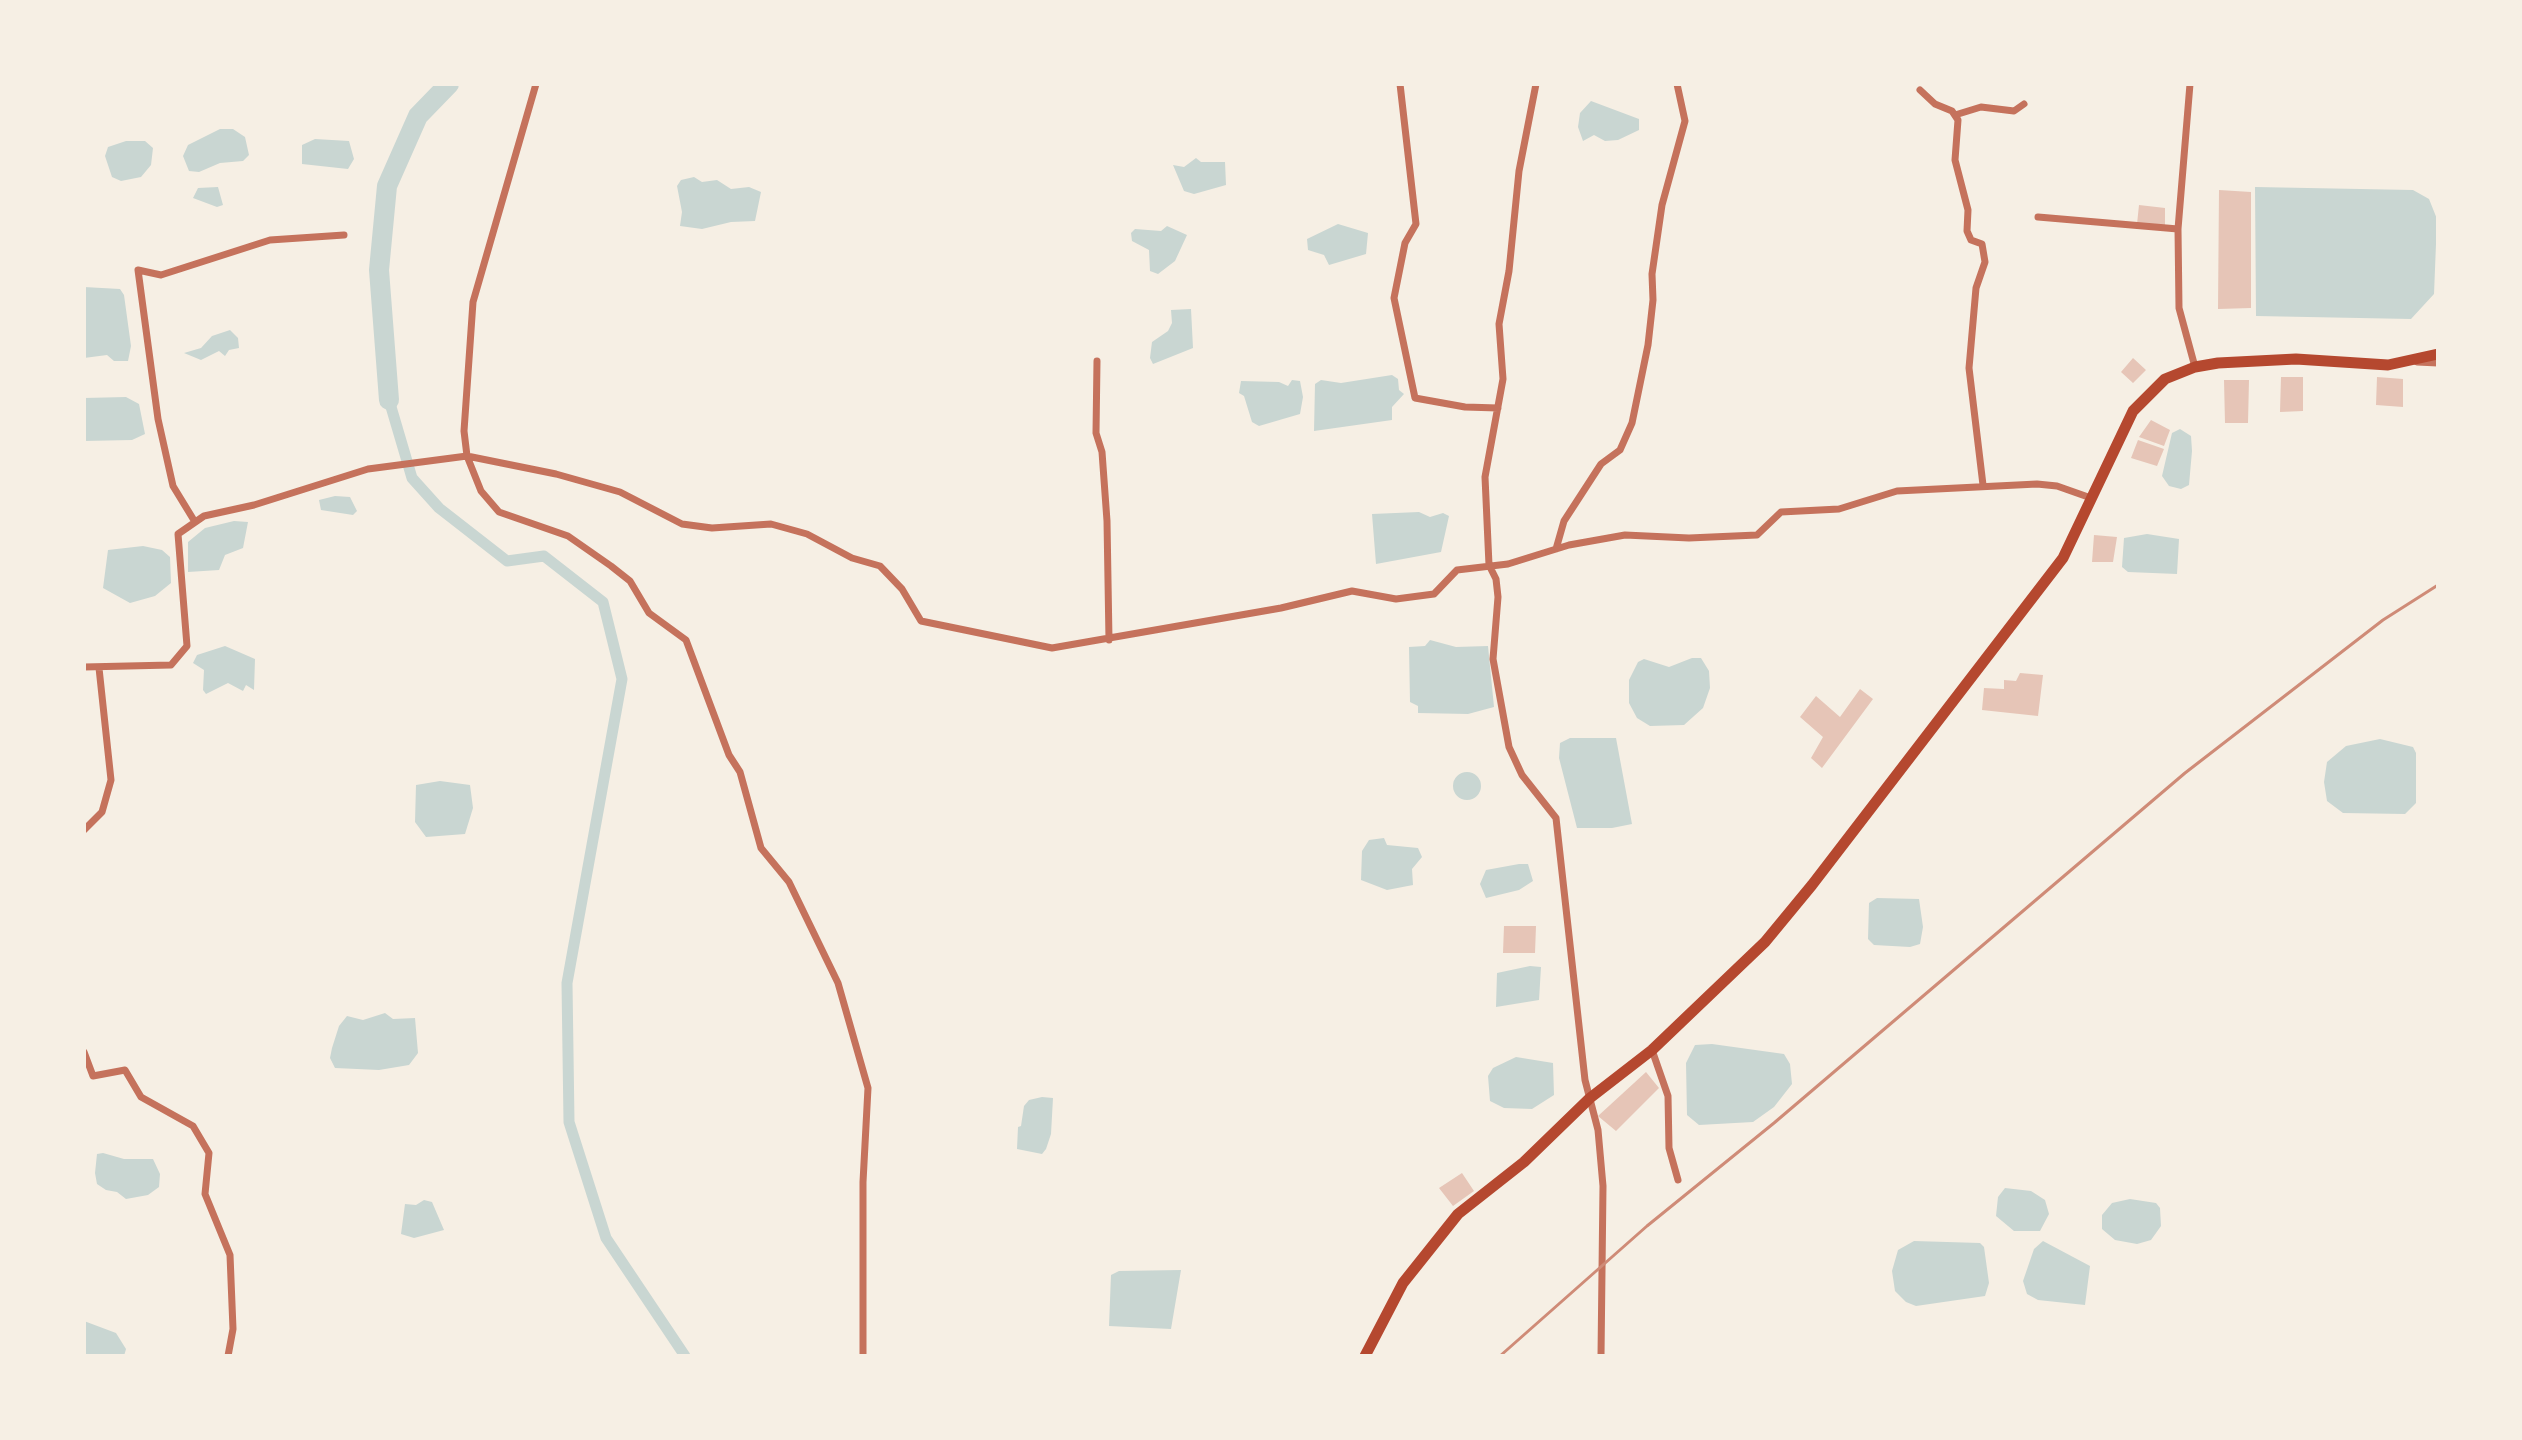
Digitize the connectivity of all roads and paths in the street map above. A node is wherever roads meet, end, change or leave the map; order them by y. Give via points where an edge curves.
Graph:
1 (536, 84) edge
2 (1400, 84) edge
3 (1536, 84) edge
4 (1677, 84) edge
5 (2190, 84) edge
6 (1920, 90) dead end
7 (2024, 104) dead end
8 (1955, 115) junction
9 (2038, 217) dead end
10 (2178, 229) junction
11 (344, 235) dead end
12 (2438, 354) edge
13 (1097, 361) dead end
14 (2410, 362) junction
15 (2438, 363) edge
16 (2195, 367) junction
17 (1498, 408) junction
18 (467, 456) junction
19 (1983, 485) junction
20 (2091, 498) junction
21 (195, 522) junction
22 (1556, 549) junction
23 (1489, 565) junction
24 (1109, 640) junction
25 (84, 667) edge
26 (99, 668) junction
27 (84, 830) edge
28 (1652, 1050) junction
29 (84, 1052) edge
30 (1590, 1098) junction
31 (1678, 1180) dead end
32 (228, 1356) edge
33 (863, 1356) edge
34 (1365, 1356) edge
35 (1601, 1356) edge

1 - 18 street via 473,302
2 - 17 street via 1416,224 1405,243 1394,298 1415,398
3 - 17 street via 1499,324 1503,379
4 - 22 street via 1685,121 1662,205 1648,345 1632,423 1620,450 1601,464 1564,521
5 - 10 street
6 - 8 street
7 - 8 street via 2014,111 1981,107
8 - 19 street via 1955,160 1968,210 1967,231 1971,240 1982,244 1985,262 1976,288 1969,368
9 - 10 street
10 - 16 street via 2179,308
11 - 21 street via 270,240 161,275 138,270 158,419 173,486
12 - 14 highway
13 - 24 street via 1096,433 1107,521
14 - 15 street
14 - 16 highway via 2296,359
16 - 20 highway via 2165,379 2133,411
17 - 23 street via 1485,477
18 - 21 street via 368,469
18 - 24 street via 620,492 682,524 771,524 807,534 880,566 921,621 1052,648
18 - 33 street via 481,491 499,512 568,536 630,581 649,613 686,640 740,772 761,848 789,882 838,983 868,1088
19 - 20 street via 2057,486
19 - 22 street via 1897,491 1839,509 1781,512 1757,535 1625,535
20 - 28 highway via 2063,558 1812,885 1765,942
21 - 26 street via 178,534 187,646 171,665
22 - 23 street
23 - 24 street via 1457,570 1434,594 1396,599 1352,591
23 - 30 street via 1498,597 1493,659 1509,747 1522,775 1556,818
25 - 26 street
26 - 27 street via 111,780 102,812
28 - 30 highway
28 - 31 street via 1668,1096 1669,1148
29 - 32 street via 93,1076 125,1070 141,1097 193,1126 209,1153 205,1194 230,1255 233,1329
30 - 34 highway via 1524,1162 1458,1214 1403,1283
30 - 35 street via 1603,1186

